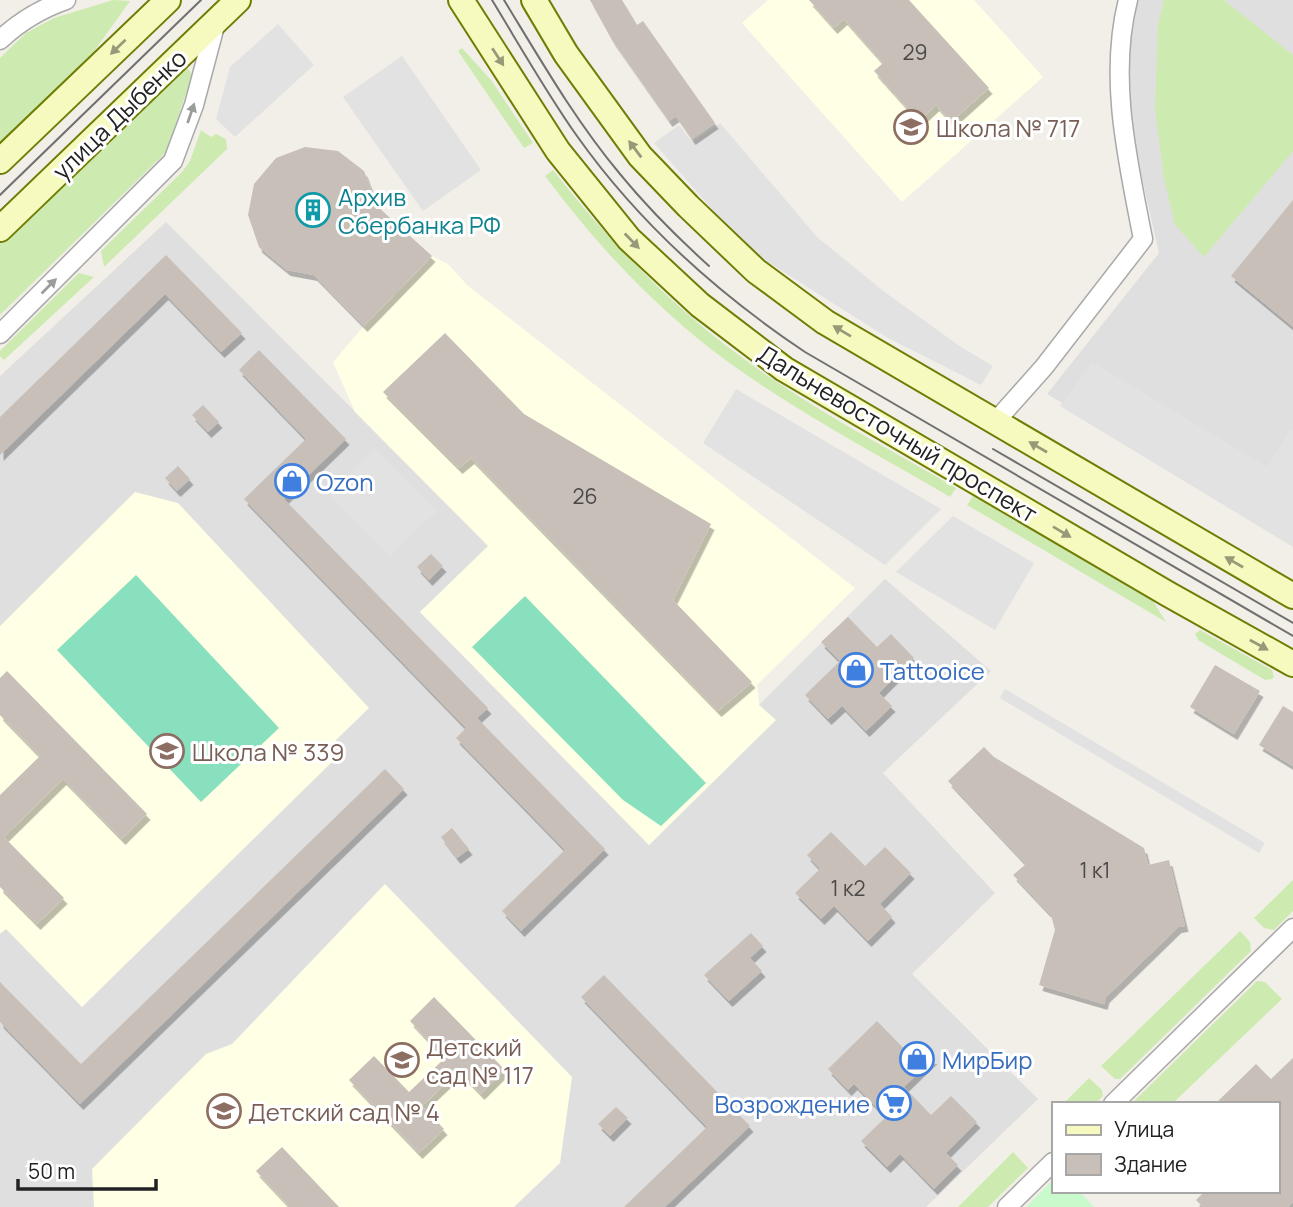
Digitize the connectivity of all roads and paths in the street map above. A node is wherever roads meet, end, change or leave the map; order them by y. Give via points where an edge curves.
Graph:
1 (66, 0) edge
2 (168, 0) edge
3 (238, 0) edge
4 (461, 0) edge
5 (534, 0) edge
6 (1128, 0) edge
7 (216, 22) junction
8 (0, 40) edge
9 (0, 161) edge
10 (0, 229) edge
11 (0, 334) edge
12 (996, 422) junction
13 (1293, 596) edge
14 (1293, 664) edge
15 (1293, 928) edge
16 (1115, 1102) edge
17 (1052, 1163) edge
18 (1007, 1207) edge

1 - 8 street via 21,21
2 -> 9 main road, улица Дыбенко
3 - 7 main road, улица Дыбенко
4 -> 14 main road, Дальневосточный проспект via 558,151 629,239 700,305 784,369
12 -> 5 main road via 825,322 756,271 640,156 566,54
6 - 12 street via 1121,53 1122,127 1143,239
7 - 10 main road, улица Дыбенко
11 -> 7 street via 173,160 194,105
13 -> 12 main road
15 - 16 street
17 - 18 street

